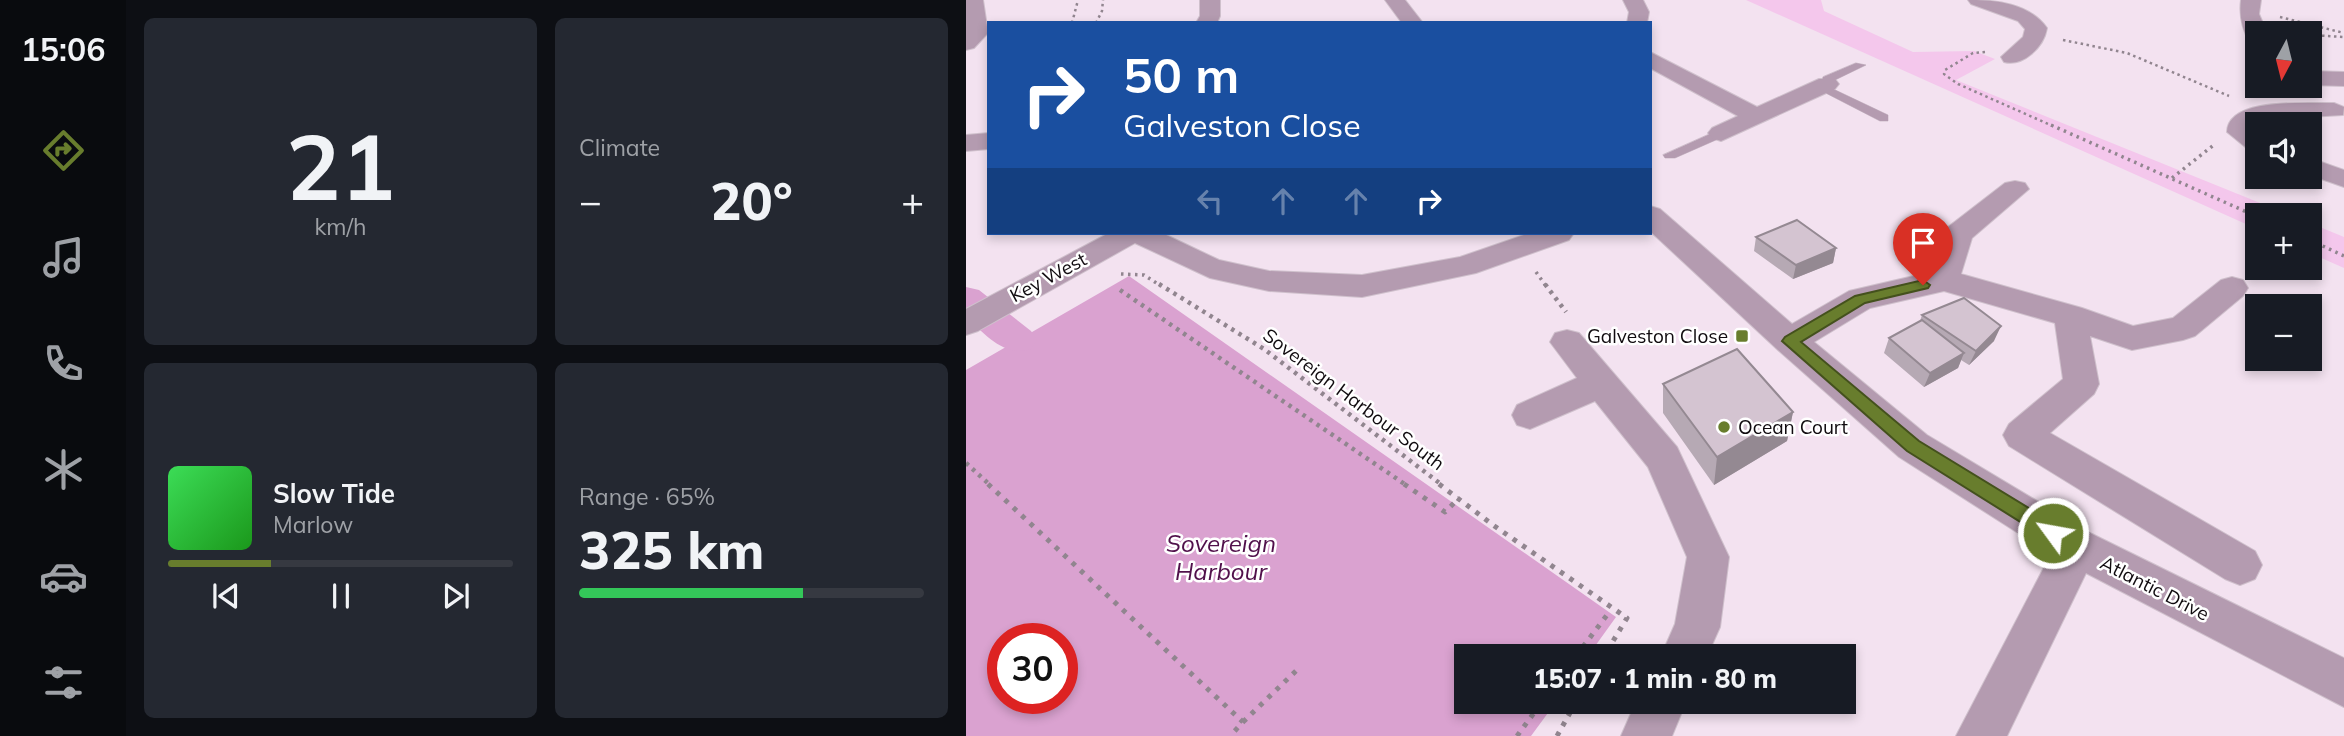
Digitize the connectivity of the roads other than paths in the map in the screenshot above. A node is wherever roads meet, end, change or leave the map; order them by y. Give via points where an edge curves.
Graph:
1 (973, 0) edge
2 (1210, 0) edge
3 (1395, 0) edge
4 (1633, 0) edge
5 (1978, 0) edge
6 (2248, 2) edge
7 (1207, 21) edge
8 (1411, 21) edge
9 (1637, 21) edge
10 (2251, 21) edge
11 (966, 43) edge
12 (2012, 57) road end
13 (1652, 61) edge
14 (1860, 65) dead end
15 (2322, 78) edge
16 (2344, 79) edge
17 (1824, 85) junction
18 (2321, 98) edge
19 (2339, 113) edge
20 (1756, 116) junction
21 (1884, 118) dead end
22 (1721, 133) joint
23 (987, 141) edge
24 (966, 143) edge
25 (1670, 155) dead end
26 (2322, 171) edge
27 (2344, 179) edge
28 (2015, 189) dead end
29 (1652, 217) edge
30 (1127, 235) edge
31 (1143, 235) edge
32 (1554, 235) edge
33 (1944, 280) junction
34 (2232, 288) dead end
35 (2070, 316) junction
36 (966, 323) edge
37 (1790, 341) junction
38 (1567, 342) road end
39 (1601, 383) junction
40 (1530, 415) dead end
41 (2077, 547) junction
42 (2240, 565) dead end
43 (1689, 644) edge
44 (2344, 683) edge
45 (1656, 714) edge
46 (1646, 736) edge
47 (1981, 736) edge

1 - 11 street via 977,33
2 - 7 street
3 - 8 street
4 - 9 street
5 - 12 street via 2025,17 2036,28 2036,35
6 - 10 street
13 - 20 street
14 - 17 lane
15 - 16 street
17 - 20 street
17 - 21 lane
18 - 19 street
20 - 22 street
22 - 25 lane
23 - 24 street
26 - 27 street
28 - 33 street via 1958,234
29 - 37 street, Atlantic Drive
30 - 36 street, Key West
31 - 32 street via 1210,268 1269,281 1362,286 1465,266
33 - 35 street
33 - 37 street via 1860,299
34 - 35 street via 2183,328 2132,338
35 - 42 street via 2081,384 2022,435
37 - 41 street, Atlantic Drive via 1913,446
38 - 39 street
39 - 40 street
39 - 43 street via 1663,458 1708,556 1697,627
41 - 44 street, Atlantic Drive
41 - 47 street
45 - 46 street

